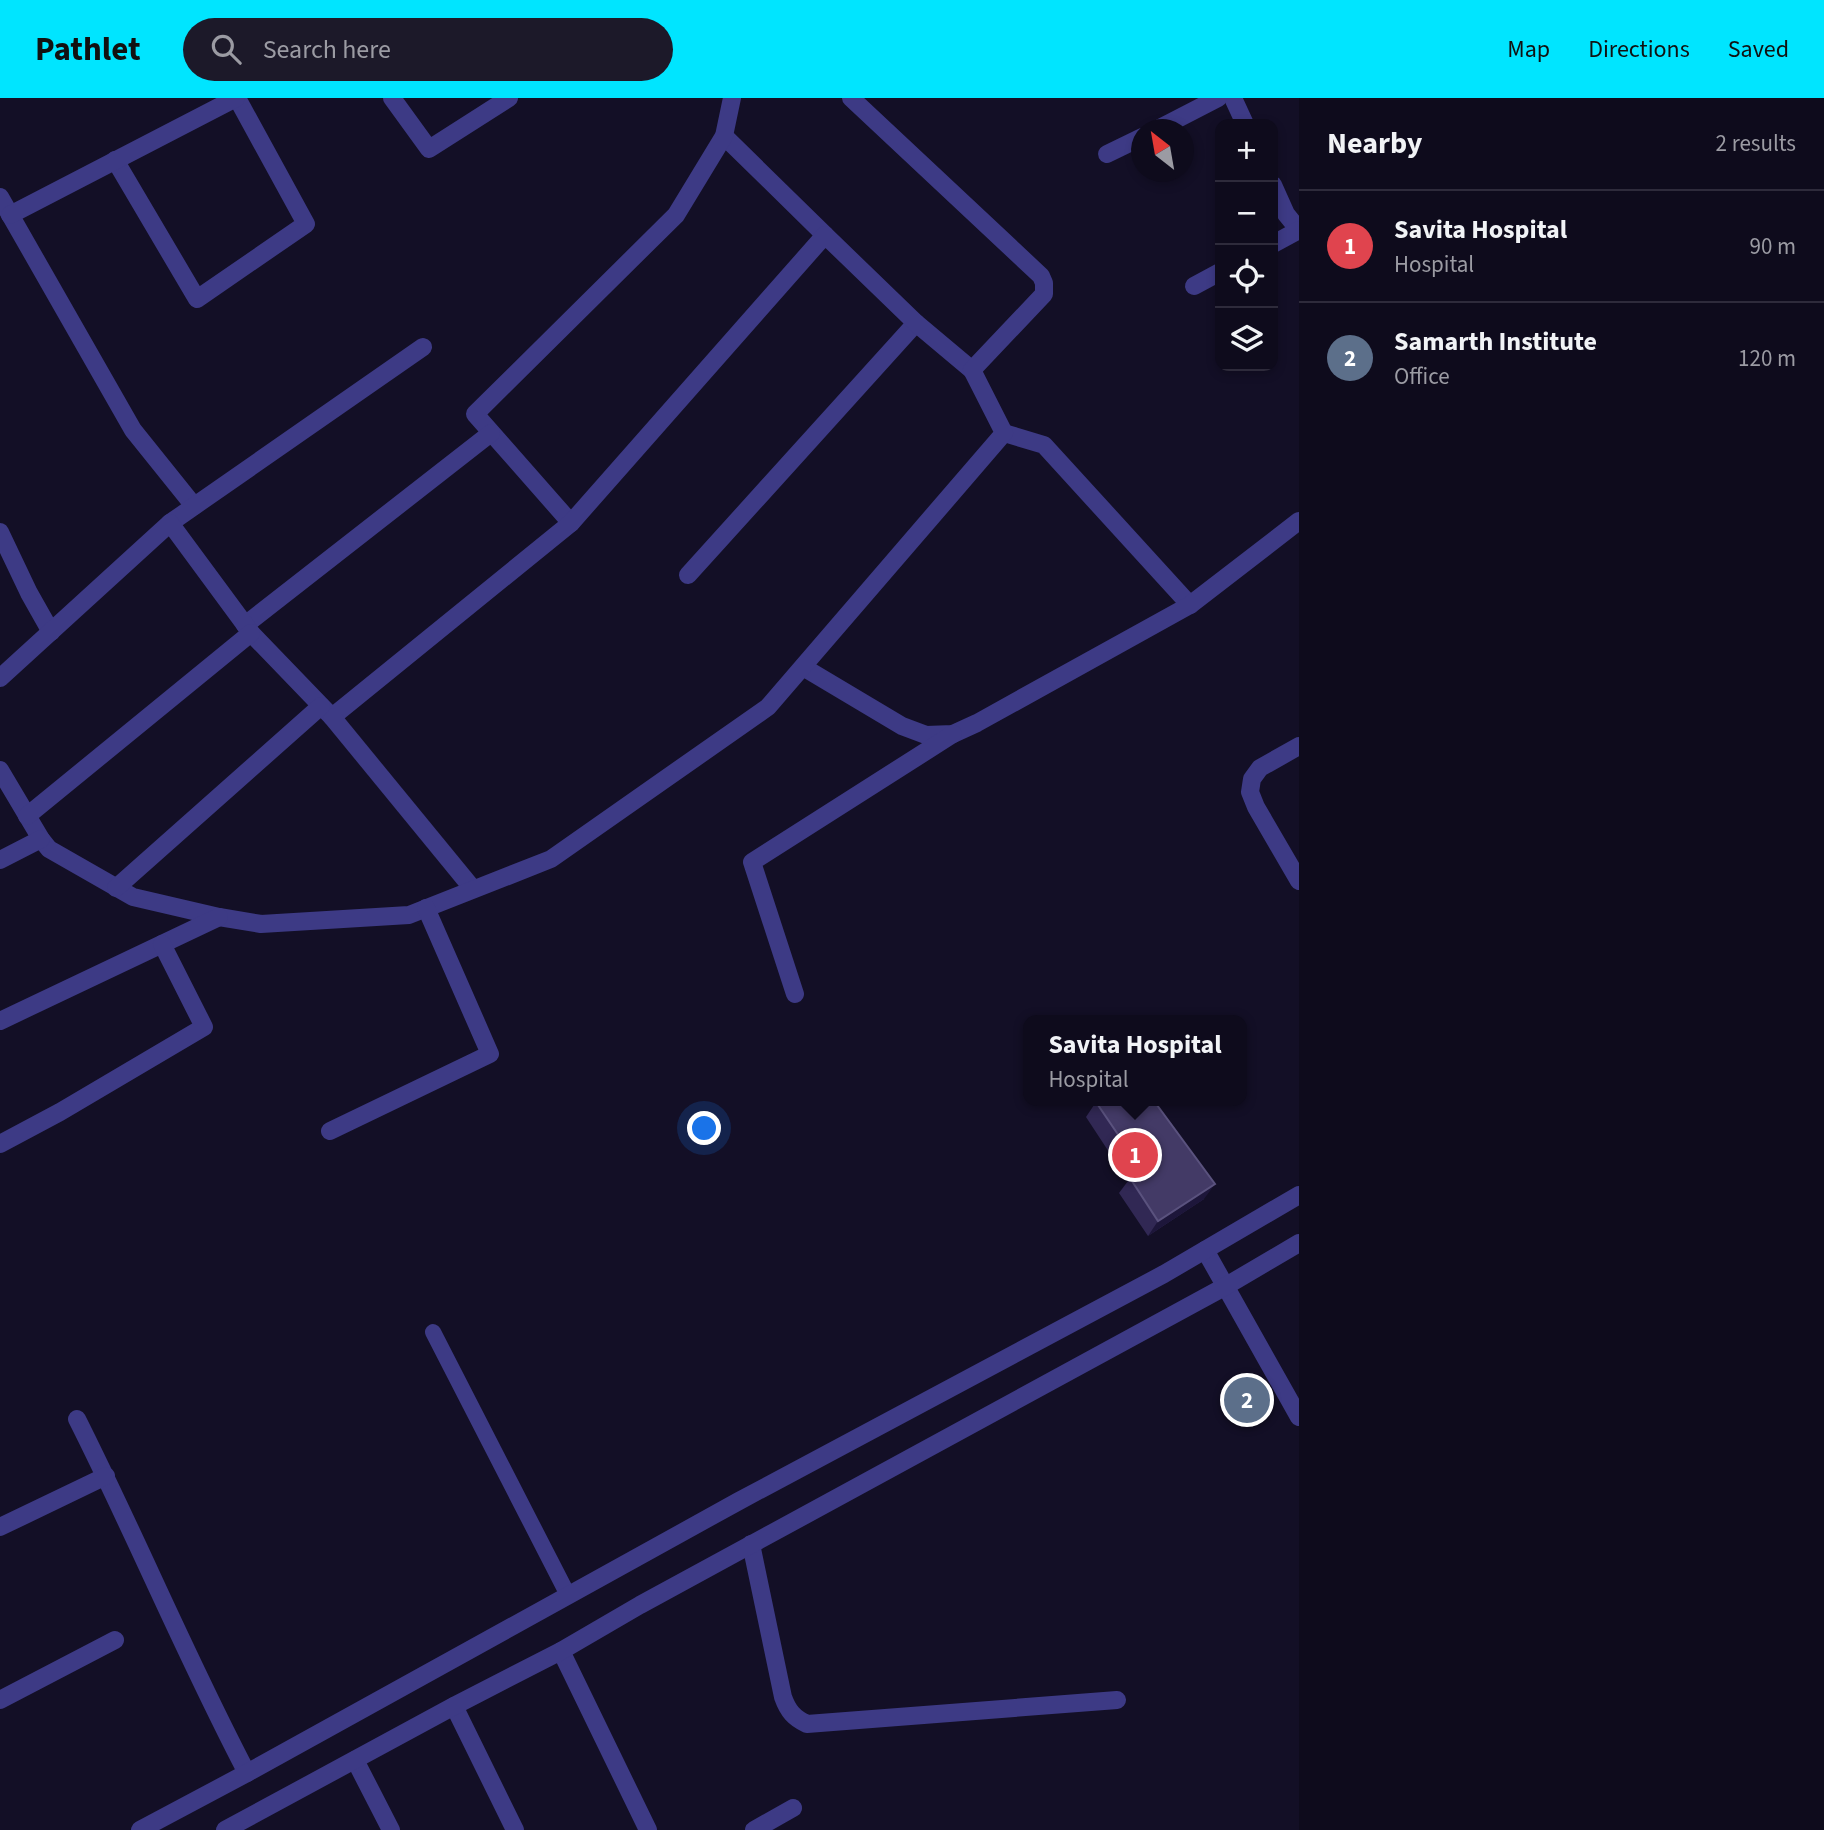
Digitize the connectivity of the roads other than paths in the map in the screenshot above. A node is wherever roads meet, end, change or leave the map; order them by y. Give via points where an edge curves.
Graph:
1 (237, 98) edge
2 (392, 98) edge
3 (509, 98) edge
4 (732, 98) edge
5 (851, 98) edge
6 (1218, 98) edge
7 (1233, 98) edge
8 (1177, 119) edge
9 (1243, 119) edge
10 (724, 136) junction
11 (1131, 142) edge
12 (1107, 154) dead end
13 (115, 160) junction
14 (1278, 196) edge
15 (0, 197) edge
16 (10, 215) junction
17 (1299, 230) edge
18 (825, 235) junction
19 (1278, 241) edge
20 (1215, 275) edge
21 (1194, 286) dead end
22 (916, 323) junction
23 (423, 347) dead end
24 (972, 370) junction
25 (491, 433) junction
26 (1004, 433) junction
27 (194, 506) junction
28 (1299, 521) edge
29 (170, 523) junction
30 (571, 523) junction
31 (0, 532) edge
32 (688, 575) dead end
33 (1189, 606) junction
34 (248, 629) junction
35 (51, 632) junction
36 (803, 667) junction
37 (0, 678) edge
38 (327, 712) junction
39 (953, 734) junction
40 (1299, 746) edge
41 (0, 770) edge
42 (27, 816) junction
43 (41, 839) junction
44 (0, 860) edge
45 (1299, 881) edge
46 (116, 888) junction
47 (473, 889) junction
48 (426, 908) junction
49 (219, 917) junction
50 (162, 944) junction
51 (795, 994) dead end
52 (0, 1021) edge
53 (330, 1131) dead end
54 (0, 1144) edge
55 (1299, 1195) edge
56 (1299, 1242) edge
57 (1205, 1250) junction
58 (1226, 1286) junction
59 (433, 1332) dead end
60 (1299, 1417) edge
61 (77, 1419) dead end
62 (106, 1476) junction
63 (0, 1527) edge
64 (751, 1544) junction
65 (568, 1595) junction
66 (115, 1640) dead end
67 (561, 1651) junction
68 (0, 1700) edge
69 (1117, 1700) dead end
70 (454, 1706) junction
71 (355, 1760) junction
72 (247, 1773) junction
73 (793, 1808) dead end
74 (140, 1830) edge
75 (225, 1830) edge
76 (391, 1830) edge
77 (516, 1830) edge
78 (648, 1830) edge
79 (754, 1830) edge

1 - 13 street
1 - 13 street via 306,225 197,299
2 - 3 street via 429,149
4 - 10 street
5 - 24 street via 1041,276 1044,294
6 - 8 street
7 - 9 street
10 - 18 street
10 - 25 street via 676,215 475,414
11 - 12 street
13 - 16 street
14 - 17 street
15 - 16 street
16 - 27 street via 133,430
17 - 19 street
18 - 22 street
18 - 30 street
20 - 21 street
22 - 24 street
22 - 32 street
23 - 27 street
24 - 26 street
25 - 30 street
25 - 34 street
26 - 33 street via 1044,445
26 - 36 street
27 - 29 street
28 - 33 street
29 - 34 street
29 - 35 street
30 - 38 street
31 - 35 street
33 - 39 street
34 - 38 street
34 - 42 street
35 - 37 street
36 - 39 street via 902,726 926,735
36 - 47 street via 768,707 551,859
38 - 46 street
38 - 47 street
39 - 51 street via 752,862
40 - 45 street via 1260,768 1250,792
41 - 42 street
42 - 43 street
43 - 44 street
43 - 46 street via 49,849
46 - 49 street via 133,897
47 - 48 street
48 - 49 street via 409,915 261,924
48 - 53 street via 490,1054
49 - 50 street
50 - 52 street
50 - 54 street via 204,1027
55 - 57 street
56 - 58 street
57 - 58 street
57 - 65 street
58 - 60 street
58 - 64 street
59 - 65 lane
61 - 62 street
62 - 63 street
62 - 72 street
64 - 67 street
64 - 69 street via 783,1698 796,1719 807,1724
65 - 72 street
66 - 68 street
67 - 70 street
67 - 78 street
70 - 71 street
70 - 77 street
71 - 75 street
71 - 76 street
72 - 74 street
73 - 79 street

